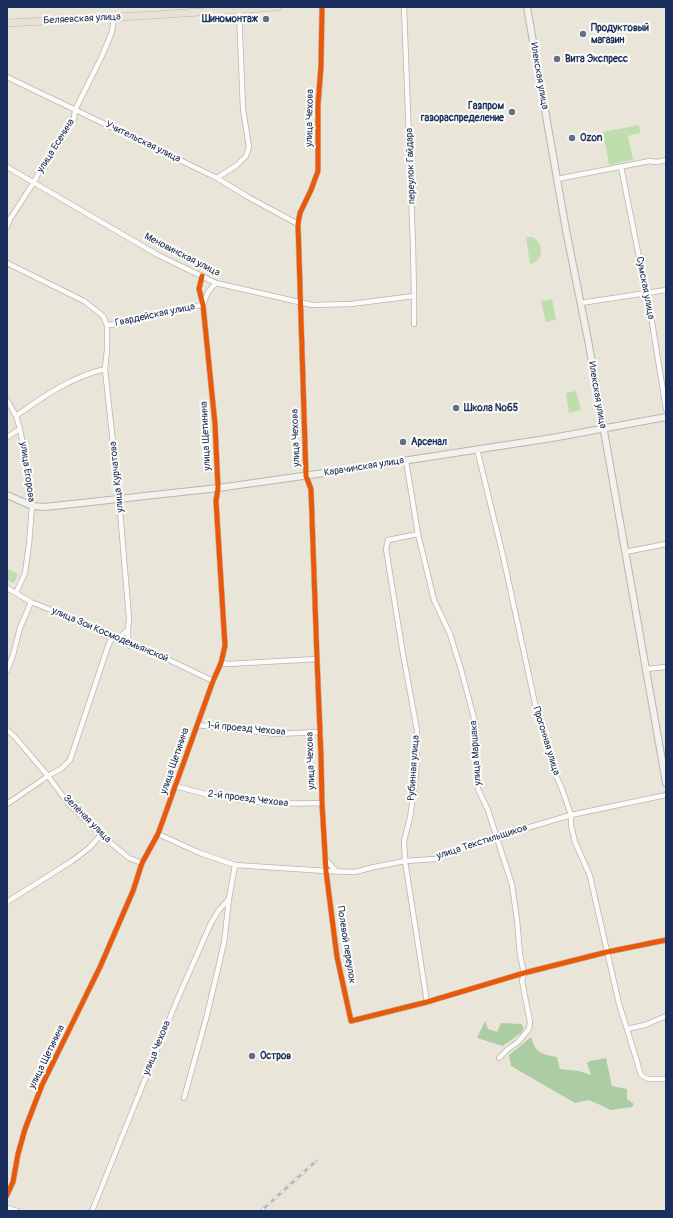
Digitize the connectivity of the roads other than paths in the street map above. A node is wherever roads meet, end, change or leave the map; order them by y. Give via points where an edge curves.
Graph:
1 (277, 7) edge
2 (322, 7) edge
3 (404, 7) edge
4 (527, 7) edge
5 (239, 10) junction
6 (114, 18) junction
7 (7, 23) edge
8 (7, 77) edge
9 (75, 110) junction
10 (666, 160) edge
11 (621, 167) junction
12 (7, 168) edge
13 (217, 178) junction
14 (557, 179) junction
15 (34, 182) junction
16 (298, 224) junction
17 (7, 227) edge
18 (7, 263) edge
19 (202, 276) junction
20 (216, 283) junction
21 (666, 290) edge
22 (646, 292) junction
23 (414, 296) junction
24 (300, 302) junction
25 (581, 303) junction
26 (203, 305) junction
27 (414, 324) dead end
28 (108, 325) junction
29 (105, 369) junction
30 (7, 400) edge
31 (666, 409) edge
32 (16, 416) junction
33 (666, 417) edge
34 (20, 429) junction
35 (603, 429) junction
36 (7, 437) edge
37 (477, 450) junction
38 (406, 461) junction
39 (306, 476) junction
40 (218, 488) junction
41 (7, 495) edge
42 (119, 499) junction
43 (32, 506) junction
44 (418, 534) junction
45 (666, 544) edge
46 (625, 552) junction
47 (7, 588) edge
48 (16, 593) junction
49 (32, 602) junction
50 (128, 629) junction
51 (115, 639) junction
52 (130, 646) junction
53 (316, 660) junction
54 (221, 663) junction
55 (666, 668) edge
56 (646, 669) junction
57 (7, 671) edge
58 (213, 681) junction
59 (197, 725) junction
60 (7, 730) edge
61 (319, 732) junction
62 (48, 776) junction
63 (666, 782) edge
64 (176, 786) junction
65 (666, 795) edge
66 (322, 803) junction
67 (7, 804) edge
68 (571, 814) junction
69 (158, 834) junction
70 (101, 835) junction
71 (496, 837) junction
72 (325, 859) junction
73 (404, 861) junction
74 (142, 863) junction
75 (235, 866) junction
76 (326, 871) junction
77 (337, 872) junction
78 (229, 899) junction
79 (7, 902) edge
80 (666, 940) edge
81 (607, 952) junction
82 (524, 973) junction
83 (427, 1002) junction
84 (666, 1016) edge
85 (627, 1029) junction
86 (499, 1058) dead end
87 (666, 1080) edge
88 (184, 1098) dead end
89 (7, 1195) edge
90 (7, 1208) edge
91 (17, 1211) edge
92 (92, 1211) edge

1 - 5 main road, Беляевская улица
2 - 16 street, улица Чехова via 318,171 300,213
3 - 23 street, переулок Гайдара
4 - 14 street, Илекская улица
5 - 6 main road, Беляевская улица
5 - 13 street via 244,109 249,147 246,156 237,165
6 - 7 main road, Беляевская улица
6 - 9 street, улица Есенина via 112,32 101,58
8 - 9 street, Учительская улица
9 - 13 street, Учительская улица
9 - 15 street, улица Есенина via 74,119
10 - 11 street
11 - 14 street
11 - 22 street, Сумская улица
12 - 15 street, Меновинская улица
13 - 16 street, Учительская улица
14 - 25 street, Илекская улица
15 - 17 street, улица Есенина
15 - 19 street, Меновинская улица via 158,255
16 - 24 street, улица Чехова
18 - 28 street via 84,301 103,316
19 - 20 street, Меновинская улица
19 - 26 street, улица Щетинина via 199,289
20 - 24 street, Меновинская улица
20 - 26 street via 208,292
21 - 22 street
22 - 25 street
22 - 31 street, Сумская улица
23 - 24 street, Меновинская улица via 351,304 312,305
23 - 27 street, переулок Гайдара
24 - 39 street, улица Чехова
25 - 35 street, Илекская улица
26 - 28 street, Гвардейская улица
26 - 40 street, улица Щетинина via 215,424
28 - 29 street, улица Курчатова
29 - 32 street via 60,386
29 - 42 street, улица Курчатова
30 - 32 street, улица Егорова
32 - 34 street, улица Егорова
33 - 35 street, Карачинская улица
34 - 36 street
34 - 43 street, улица Егорова
35 - 37 street, Карачинская улица
35 - 46 street, Илекская улица
37 - 38 street, Карачинская улица
37 - 68 street, Прогонная улица via 504,556 536,708 553,769
38 - 39 street, Карачинская улица
38 - 44 street, улица Маршака
39 - 40 street, Карачинская улица
39 - 53 street, улица Чехова via 311,489
40 - 42 street, Карачинская улица
40 - 54 street, улица Щетинина via 216,501 224,646
41 - 43 street, Карачинская улица
42 - 43 street, Карачинская улица via 45,507
42 - 50 street, улица Курчатова
43 - 48 street, улица Егорова via 25,573
44 - 71 street, улица Маршака via 434,600 450,634 474,718 478,789
44 - 73 street, Рубинная улица via 388,540 386,548 402,654 417,730 416,774 404,841
45 - 46 street
46 - 56 street, Илекская улица
47 - 48 street, улица Зои Космодемьянской
48 - 49 street, улица Зои Космодемьянской
49 - 51 street, улица Зои Космодемьянской
49 - 57 street via 20,628
50 - 51 street
50 - 52 street, улица Курчатова
51 - 52 street, улица Зои Космодемьянской
51 - 62 street via 108,646 70,760
52 - 58 street, улица Зои Космодемьянской via 165,658
53 - 54 street
53 - 61 street, улица Чехова
54 - 58 street, улица Щетинина
55 - 56 street
56 - 63 street, Илекская улица
58 - 59 street, улица Щетинина
59 - 61 street, 1-й проезд Чехова via 277,734
59 - 64 street, улица Щетинина
60 - 62 street, Зелёная улица
61 - 66 street, улица Чехова
62 - 67 street
62 - 70 street, Зелёная улица via 68,803
64 - 66 street, 2-й проезд Чехова via 216,796 260,802
64 - 69 street, улица Щетинина
65 - 68 street, улица Текстильщиков
66 - 72 street, улица Чехова
68 - 71 street, улица Текстильщиков
68 - 81 street, Прогонная улица via 571,825 590,876
69 - 74 street, улица Щетинина
69 - 75 street, улица Текстильщиков
70 - 74 street, Зелёная улица via 129,858
70 - 79 street via 72,861
71 - 73 street, улица Текстильщиков via 435,859
71 - 82 street, улица Маршака via 512,885
72 - 76 street, улица Чехова
72 - 77 street
73 - 77 street, улица Текстильщиков via 355,872
73 - 83 street, Рубинная улица
74 - 89 street, улица Щетинина via 133,891 100,967 42,1085 25,1129 13,1182
75 - 76 street, улица Текстильщиков
75 - 78 street, улица Чехова
76 - 77 street, улица Текстильщиков
76 - 83 street, Полевой переулок via 337,957 351,1021
78 - 88 street via 224,942
78 - 92 street, улица Чехова via 211,922
80 - 81 street
81 - 82 street
81 - 85 street, Прогонная улица
82 - 83 street
82 - 86 street, улица Маршака via 522,981 530,1022 529,1030
84 - 85 street
85 - 87 street, Прогонная улица via 641,1075 648,1080
90 - 91 street

